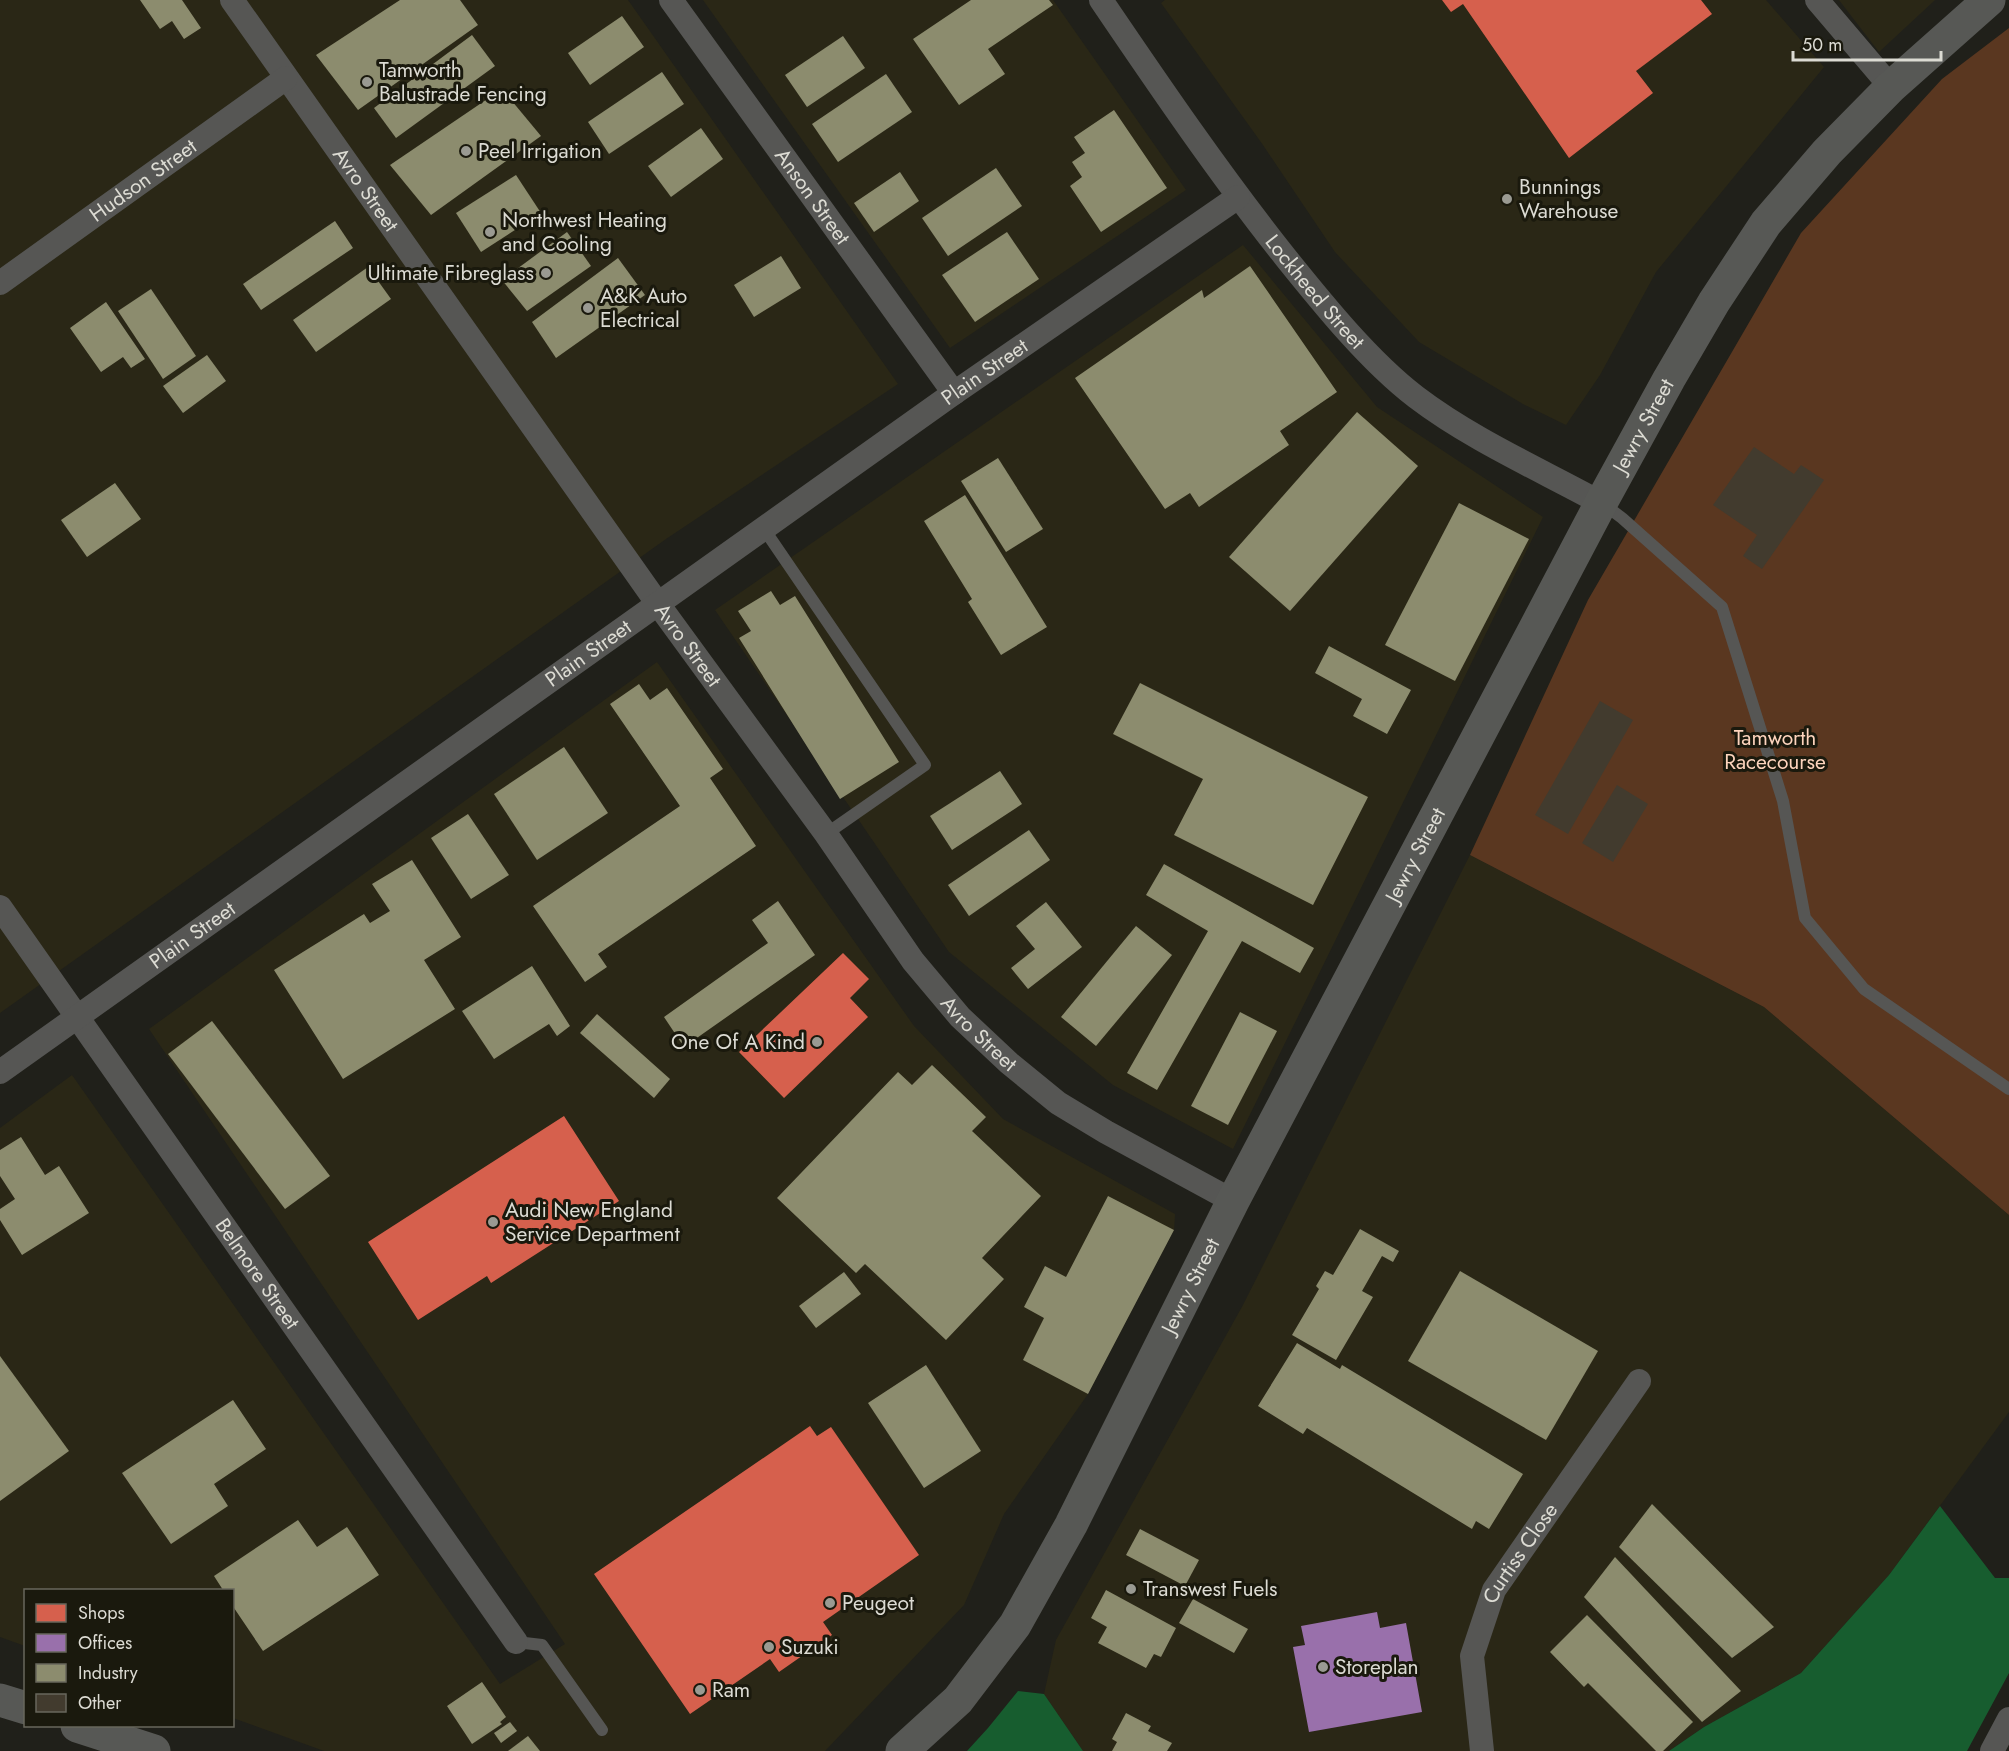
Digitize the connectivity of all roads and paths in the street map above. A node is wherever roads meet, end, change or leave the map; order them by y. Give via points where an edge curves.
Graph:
1 (232, 0) edge
2 (671, 0) edge
3 (1101, 0) edge
4 (1817, 0) edge
5 (1989, 0) edge
6 (286, 78) junction
7 (1891, 87) junction
8 (1238, 197) junction
9 (0, 283) edge
10 (954, 393) junction
11 (1601, 503) junction
12 (764, 529) junction
13 (658, 604) junction
14 (826, 834) junction
15 (0, 907) edge
16 (79, 1017) junction
17 (0, 1072) edge
18 (2009, 1089) edge
19 (1233, 1201) junction
20 (1639, 1382) dead end
21 (516, 1642) joint
22 (0, 1700) edge
23 (24, 1707) edge
24 (2009, 1719) edge
25 (84, 1727) edge
26 (602, 1730) dead end
27 (154, 1751) edge
28 (902, 1751) edge
29 (1482, 1751) edge
30 (1992, 1751) edge

1 - 6 street, Avro Street
2 - 10 street, Anson Street
3 - 8 street, Lockheed Street
4 - 7 street
5 - 7 main road, Jewry Street
6 - 9 street, Hudson Street
6 - 13 street, Avro Street
7 - 11 main road, Jewry Street via 1827,152 1766,223 1714,302
8 - 10 street, Plain Street
8 - 11 street, Lockheed Street via 1334,316 1416,397 1485,441
10 - 12 street, Plain Street
11 - 18 lane via 1722,607 1783,801 1805,918 1864,989
11 - 19 main road, Jewry Street
12 - 13 street, Plain Street
12 - 14 lane via 925,765
13 - 14 street, Avro Street
13 - 16 street, Plain Street
14 - 19 street, Avro Street via 914,961 960,1017 1009,1063 1058,1103
15 - 16 street, Belmore Street
16 - 17 street, Plain Street
16 - 21 street, Belmore Street
19 - 28 main road, Jewry Street via 1071,1525 1015,1625 958,1700
20 - 29 street, Curtiss Close via 1494,1590 1472,1656
21 - 26 lane via 542,1644
22 - 23 main road
24 - 30 street
25 - 27 main road

